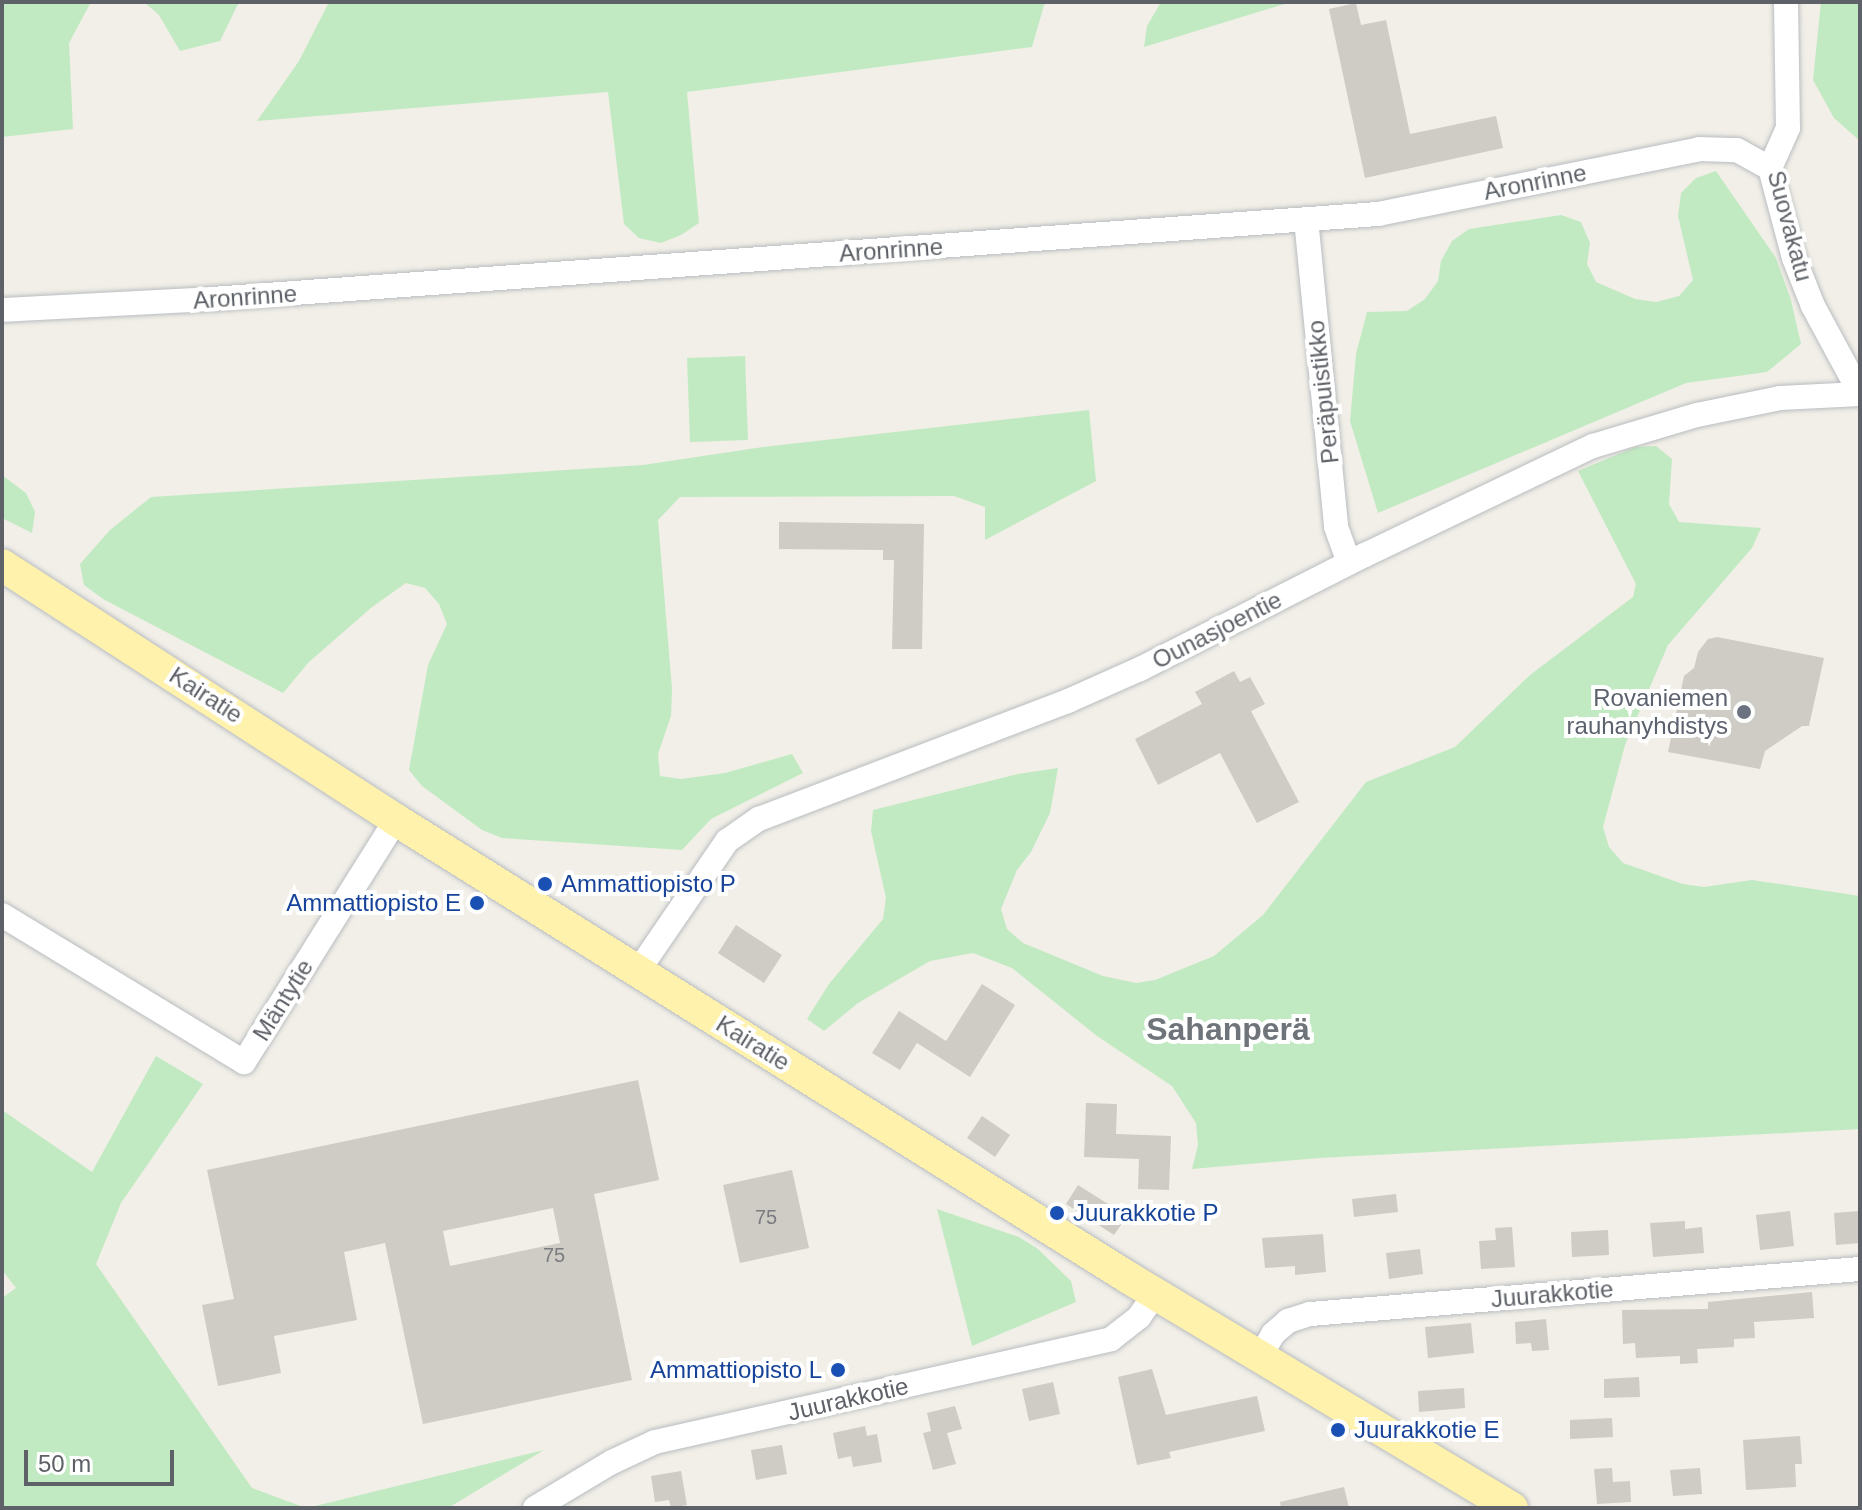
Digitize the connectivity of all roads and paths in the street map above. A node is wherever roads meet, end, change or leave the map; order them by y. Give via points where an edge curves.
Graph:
1 (1786, 2) edge
2 (1770, 168) junction
3 (1306, 219) junction
4 (2, 310) edge
5 (1860, 394) edge
6 (1349, 563) junction
7 (2, 565) edge
8 (396, 820) junction
9 (2, 915) edge
10 (638, 971) junction
11 (1860, 1269) edge
12 (1156, 1293) junction
13 (1261, 1355) junction
14 (535, 1508) edge
15 (1512, 1508) edge

1 - 2 street, Suovakatu via 1788,128
2 - 3 street, Aronrinne via 1737,150 1699,149 1378,214
2 - 5 street, Suovakatu via 1808,294
3 - 4 street, Aronrinne
3 - 6 street, Peräpuistikko via 1336,527
5 - 6 street, Ounasjoentie via 1780,398 1697,415 1593,446
6 - 10 street, Ounasjoentie via 1068,701 759,819 727,841
7 - 8 main road, Kairatie
8 - 9 street, Mäntytie via 244,1062
8 - 10 main road, Kairatie
10 - 12 main road, Kairatie
11 - 13 street, Juurakkotie via 1310,1314 1288,1321
12 - 13 main road, Kairatie
12 - 14 street, Juurakkotie via 1139,1317 1111,1339 655,1442
13 - 15 main road, Kairatie

